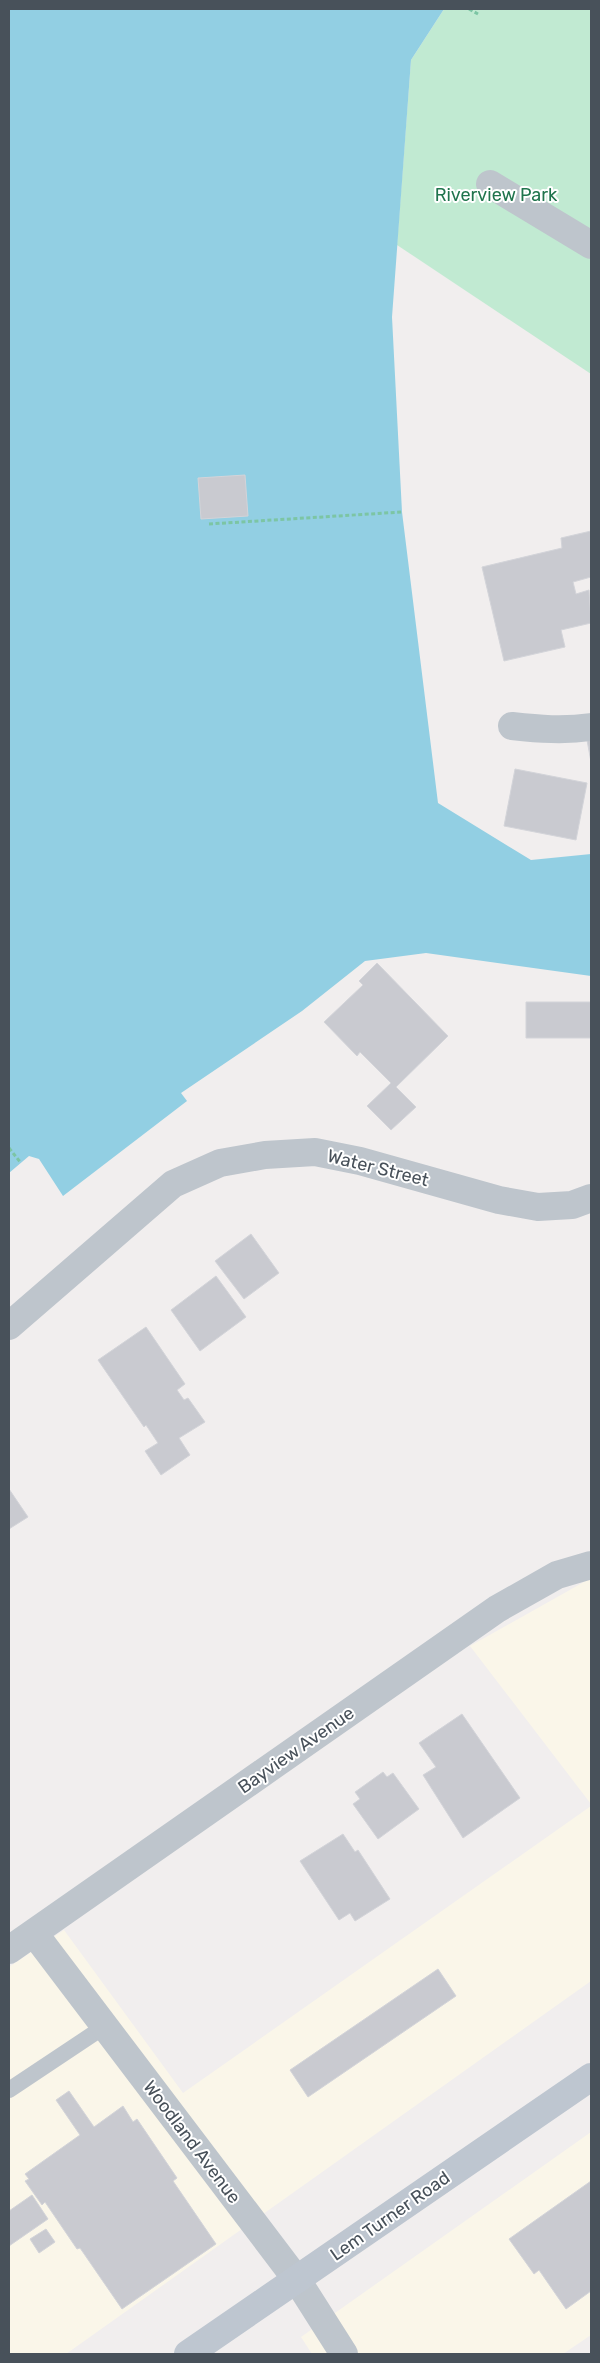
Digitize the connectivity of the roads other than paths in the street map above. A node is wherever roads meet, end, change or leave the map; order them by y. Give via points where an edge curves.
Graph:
1 (490, 184) dead end
2 (591, 245) edge
3 (512, 726) dead end
4 (591, 727) edge
5 (591, 1198) edge
6 (9, 1326) edge
7 (591, 1565) edge
8 (34, 1933) junction
9 (9, 1950) edge
10 (105, 2026) junction
11 (591, 2077) edge
12 (9, 2090) edge
13 (297, 2280) junction
14 (188, 2354) edge
15 (344, 2354) edge

1 - 2 street
3 - 4 street via 547,730
5 - 6 street, Water Street via 572,1205 538,1206 499,1200 360,1161 315,1152 220,1163 173,1184
7 - 8 street, Bayview Avenue via 557,1575 497,1609
8 - 9 street, Bayview Avenue
8 - 10 street, Woodland Avenue
10 - 12 lane
10 - 13 street, Woodland Avenue
11 - 13 main road, Lem Turner Road
13 - 14 main road, Lem Turner Road
13 - 15 street, Woodland Avenue

